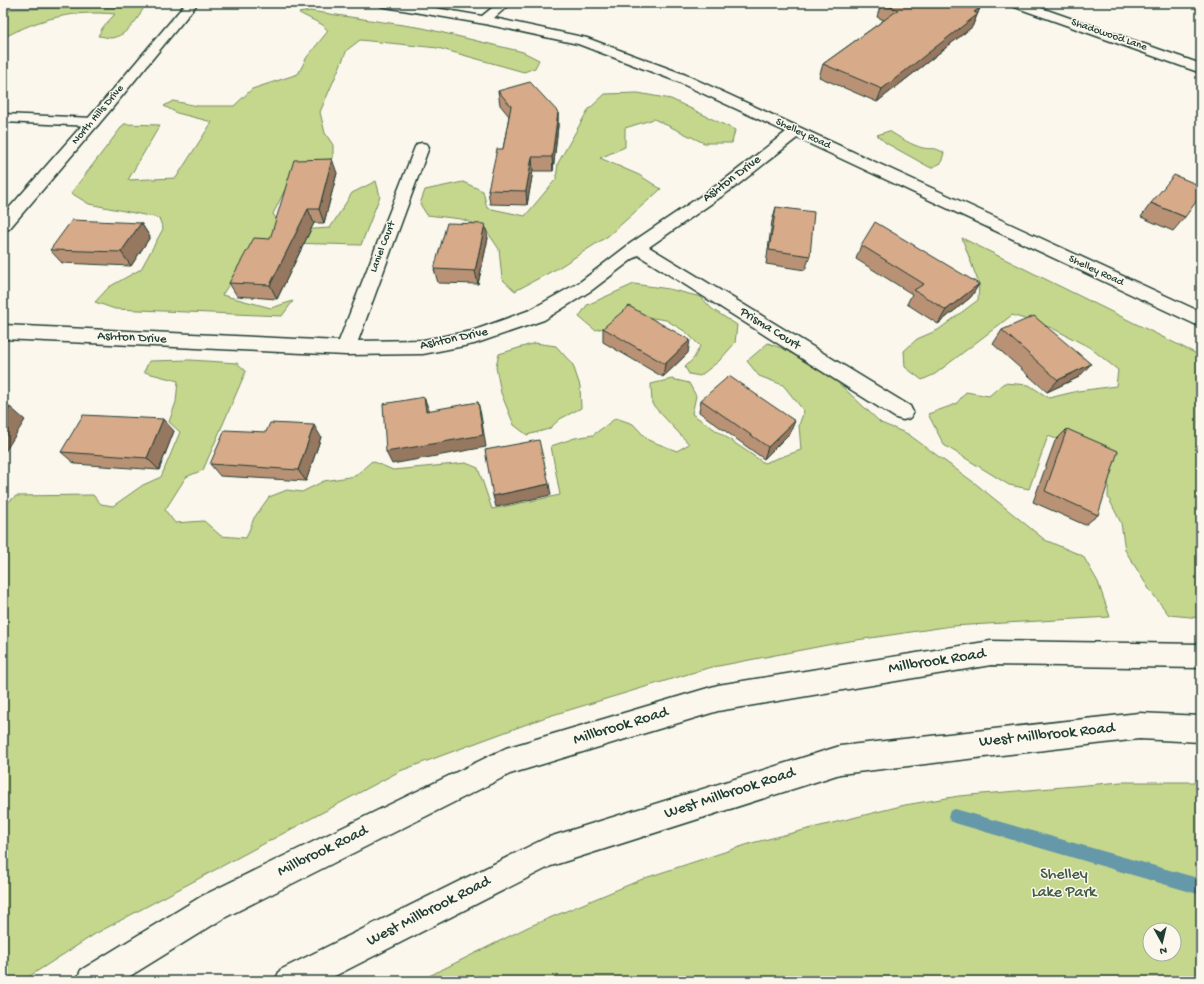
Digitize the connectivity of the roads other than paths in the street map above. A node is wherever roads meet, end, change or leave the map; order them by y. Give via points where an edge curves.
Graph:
1 (192, 3) edge
2 (385, 3) edge
3 (505, 3) edge
4 (1016, 3) edge
5 (486, 20) junction
6 (1201, 69) edge
7 (3, 118) edge
8 (92, 122) junction
9 (797, 131) junction
10 (422, 147) dead end
11 (3, 225) edge
12 (637, 247) junction
13 (1201, 320) edge
14 (3, 332) edge
15 (346, 348) junction
16 (903, 412) dead end
17 (1201, 656) edge
18 (1201, 729) edge
19 (92, 981) edge
20 (292, 981) edge

1 - 8 street, North Hills Drive
2 - 5 street, Shelley Road
3 - 5 street
4 - 6 street, Shadowood Lane
5 - 9 street, Shelley Road via 582,41 681,78
7 - 8 street
8 - 11 street, North Hills Drive
9 - 12 street, Ashton Drive via 729,184
9 - 13 street, Shelley Road
10 - 15 street, Laniel Court
12 - 15 street, Ashton Drive via 586,286 537,315 474,337 423,347
12 - 16 street, Prisma Court
14 - 15 street, Ashton Drive
17 - 19 street, Millbrook Road via 991,653 718,698 506,762 213,907
18 - 20 street, West Millbrook Road via 1139,726 840,760 546,853

